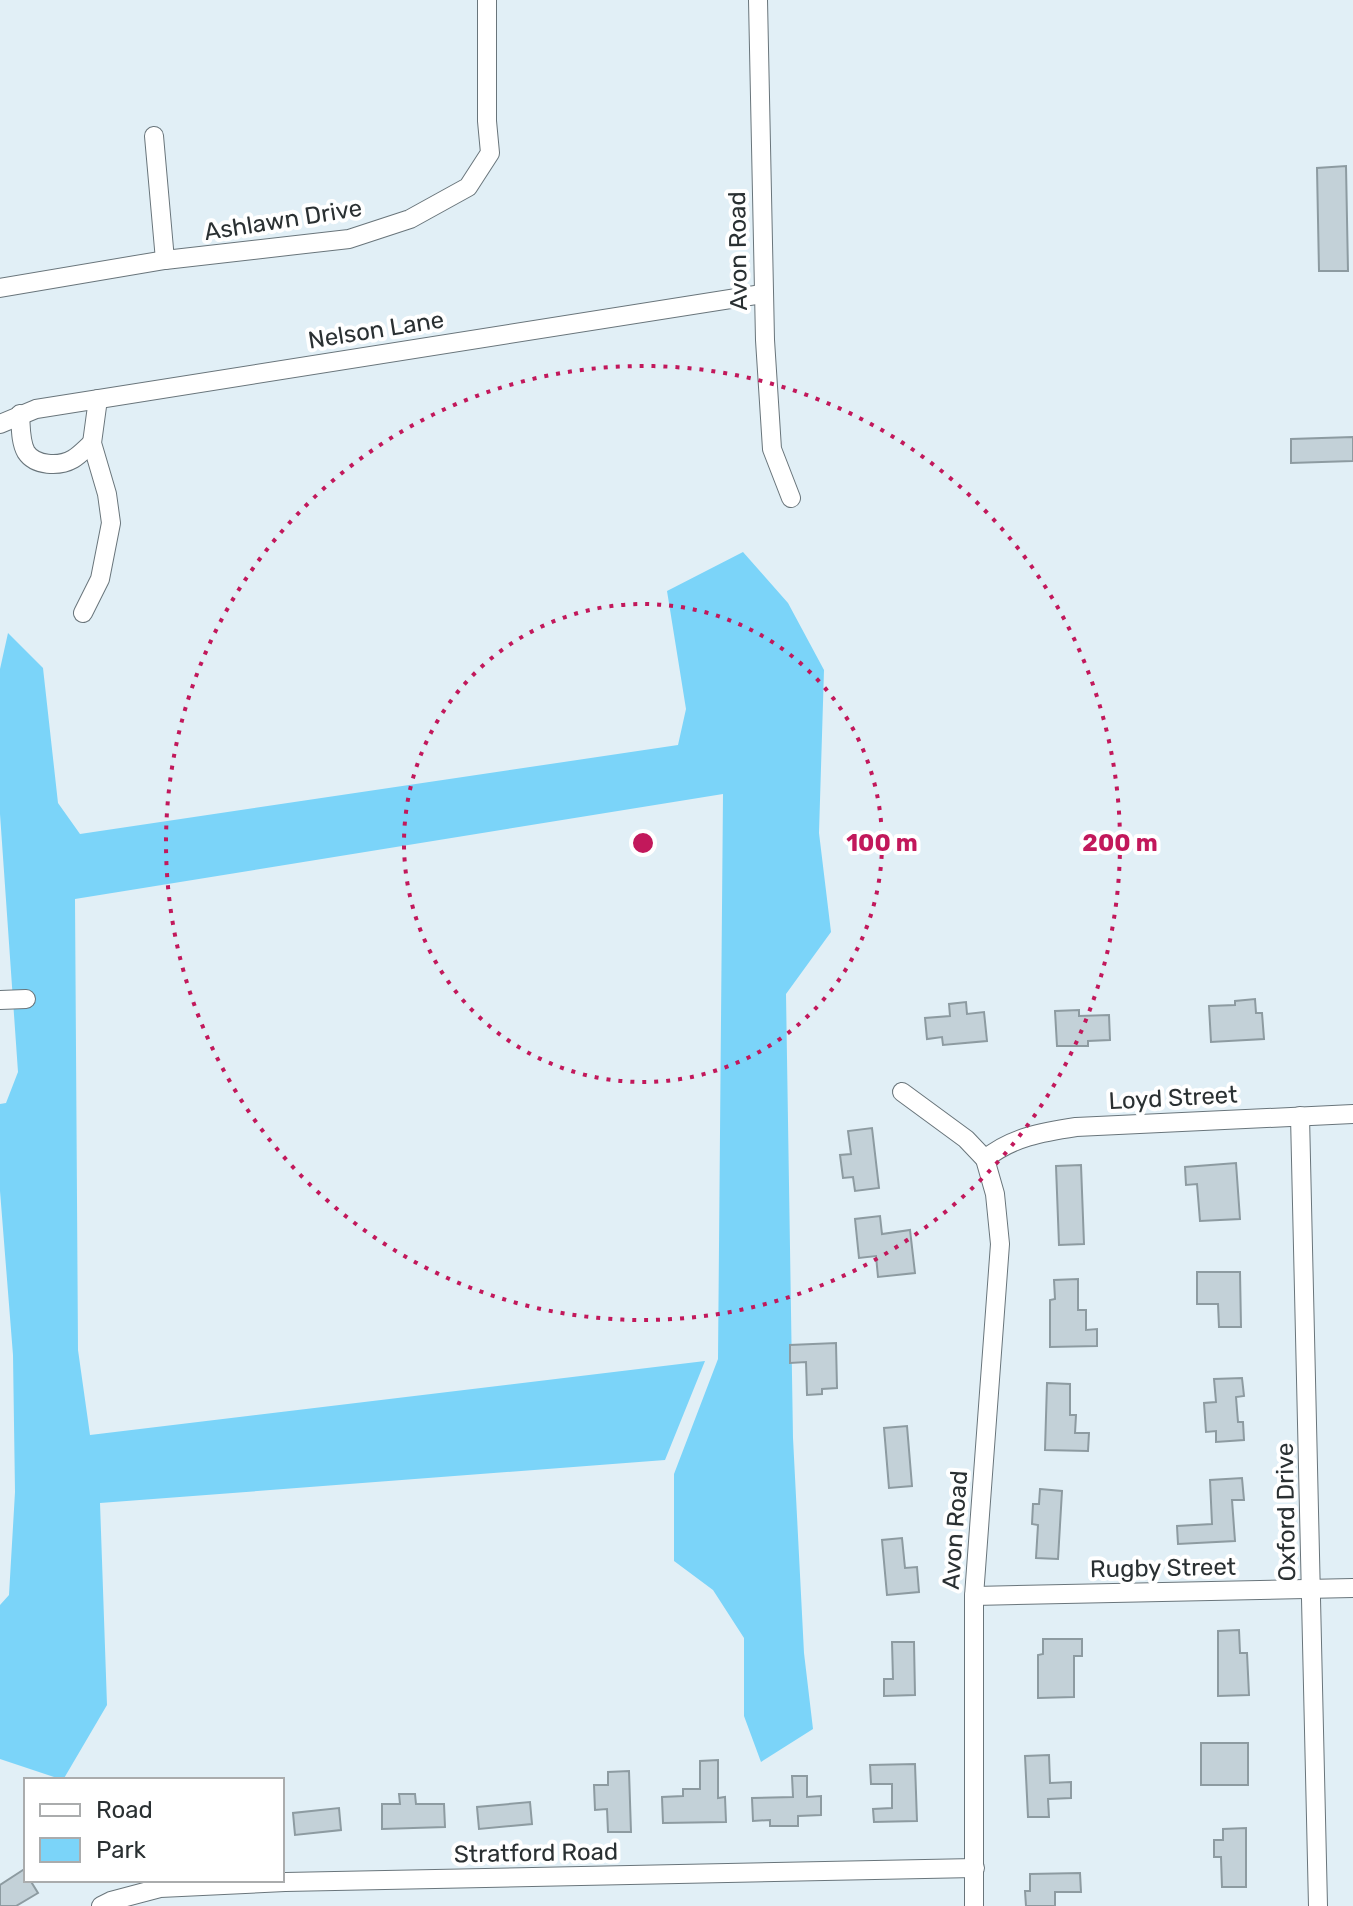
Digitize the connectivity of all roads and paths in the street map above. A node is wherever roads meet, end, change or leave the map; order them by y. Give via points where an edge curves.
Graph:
1 (487, 0) edge
2 (758, 0) edge
3 (154, 136) dead end
4 (165, 260) junction
5 (0, 288) edge
6 (762, 294) junction
7 (98, 399) junction
8 (20, 414) junction
9 (0, 424) edge
10 (92, 443) junction
11 (791, 498) dead end
12 (83, 613) dead end
13 (26, 999) dead end
14 (0, 1000) edge
15 (902, 1092) dead end
16 (1353, 1114) edge
17 (1300, 1116) junction
18 (992, 1153) junction
19 (1353, 1588) edge
20 (1312, 1589) junction
21 (974, 1596) junction
22 (975, 1868) junction
23 (101, 1906) edge
24 (974, 1906) edge
25 (1318, 1906) edge

1 - 4 street, Ashlawn Drive via 490,153 468,187 410,219 349,239
2 - 6 street, Avon Road
3 - 4 street
4 - 5 street, Ashlawn Drive
6 - 7 street, Nelson Lane
6 - 11 street, Avon Road via 772,449
7 - 8 street, Nelson Lane
7 - 10 street
8 - 9 street, Nelson Lane
8 - 10 street via 26,452 38,462 71,461
10 - 12 street via 111,523 100,579
13 - 14 street
15 - 18 street
16 - 17 street, Loyd Street
17 - 18 street, Loyd Street via 1076,1127 1035,1133
17 - 20 street, Oxford Drive
18 - 21 street, Avon Road via 1000,1244
19 - 20 street, Rugby Street
20 - 21 street, Rugby Street
20 - 25 street, Oxford Drive
21 - 22 street, Avon Road
22 - 23 street, Stratford Road via 285,1882 160,1888
22 - 24 street, Avon Road

